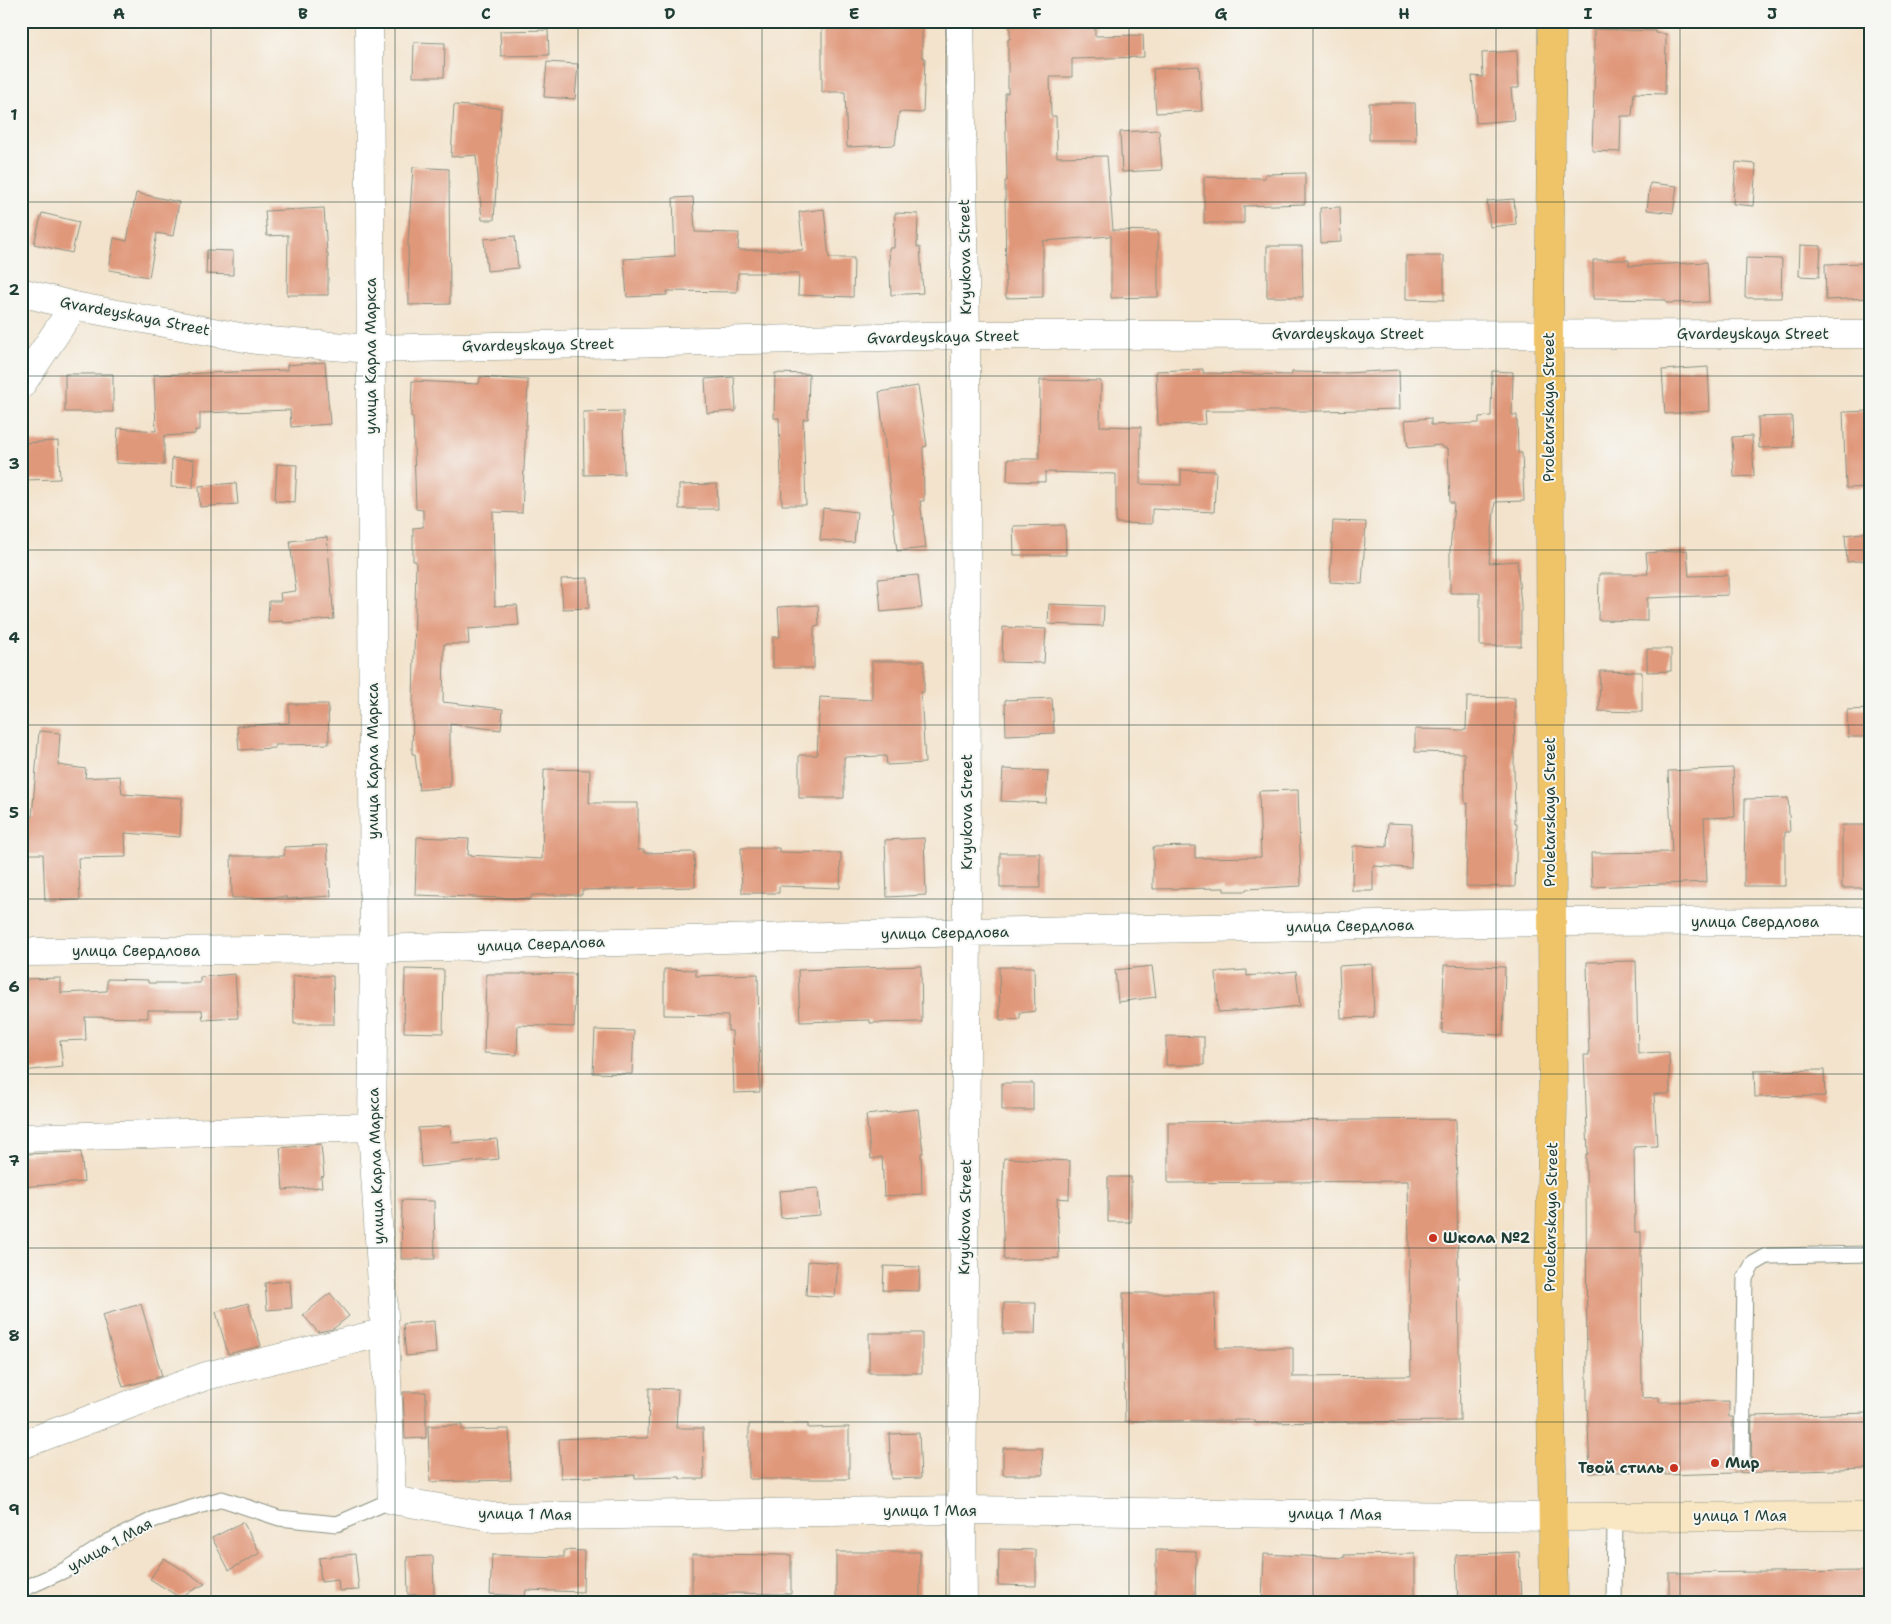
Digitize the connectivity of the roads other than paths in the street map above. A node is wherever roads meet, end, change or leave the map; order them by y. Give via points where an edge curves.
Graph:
1 (369, 21) edge
2 (960, 21) edge
3 (1552, 21) edge
4 (21, 292) edge
5 (74, 306) junction
6 (1549, 334) junction
7 (1870, 334) edge
8 (966, 335) junction
9 (371, 349) junction
10 (21, 385) edge
11 (1870, 921) edge
12 (1551, 922) junction
13 (967, 932) junction
14 (374, 949) junction
15 (21, 952) edge
16 (372, 1127) junction
17 (21, 1138) edge
18 (1870, 1254) edge
19 (385, 1332) junction
20 (21, 1445) edge
21 (1742, 1461) dead end
22 (392, 1500) junction
23 (962, 1510) junction
24 (1870, 1516) edge
25 (1553, 1517) junction
26 (1615, 1518) junction
27 (21, 1590) edge
28 (963, 1603) edge
29 (1554, 1603) edge
30 (1614, 1603) edge

1 - 9 street, улица Карла Маркса
2 - 8 street, Kryukova Street
3 - 6 main road, Proletarskaya Street
4 - 5 street, Gvardeyskaya Street
5 - 9 street, Gvardeyskaya Street via 256,340
5 - 10 street
6 - 7 street, Gvardeyskaya Street
6 - 8 street, Gvardeyskaya Street
6 - 12 main road, Proletarskaya Street
8 - 9 street, Gvardeyskaya Street
8 - 13 street, Kryukova Street
9 - 14 street, улица Карла Маркса
11 - 12 street, улица Свердлова
12 - 13 street, улица Свердлова
12 - 25 main road, Proletarskaya Street
13 - 14 street, улица Свердлова
13 - 23 street, Kryukova Street
14 - 15 street, улица Свердлова
14 - 16 street, улица Карла Маркса
16 - 17 street
16 - 19 street, улица Карла Маркса
18 - 21 lane via 1766,1256 1754,1264 1745,1278
19 - 20 street via 206,1376
19 - 22 street, улица Карла Маркса
22 - 23 street, улица 1 Мая via 493,1517
22 - 27 lane, улица 1 Мая via 337,1524 279,1518 222,1498 155,1519 108,1542 65,1570
23 - 25 street, улица 1 Мая
23 - 28 street, Kryukova Street
24 - 26 main road, улица 1 Мая
25 - 26 main road, улица 1 Мая
25 - 29 main road, Proletarskaya Street
26 - 30 lane

